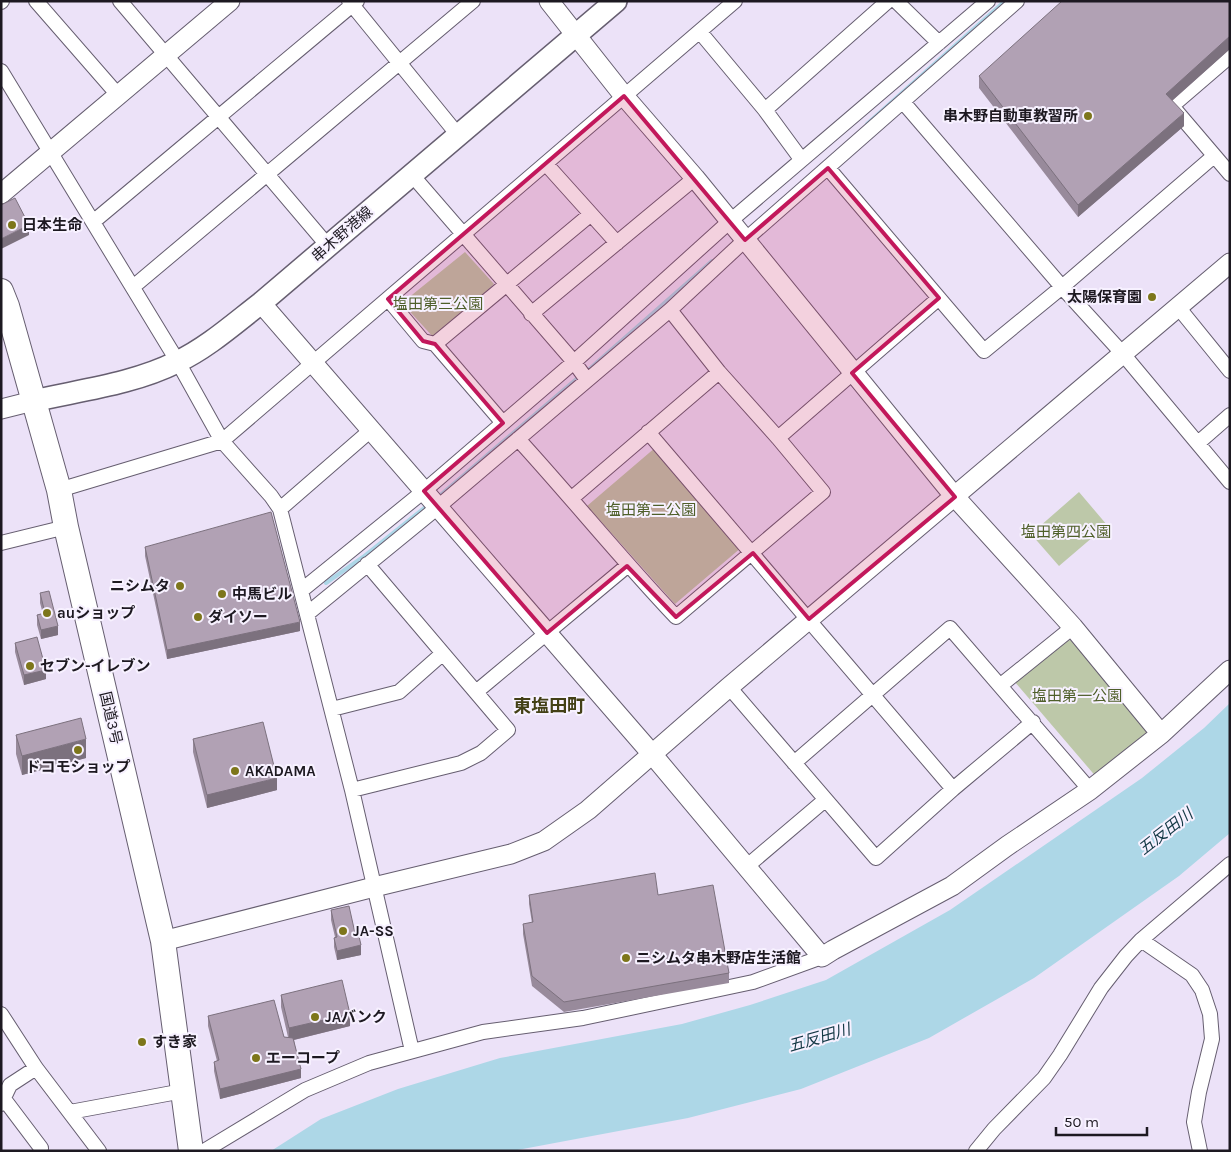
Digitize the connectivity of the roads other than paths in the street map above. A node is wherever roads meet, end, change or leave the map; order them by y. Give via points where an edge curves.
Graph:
1 (36, 1) edge
2 (120, 1) edge
3 (230, 1) edge
4 (473, 1) edge
5 (549, 1) edge
6 (616, 1) edge
7 (735, 1) edge
8 (888, 1) edge
9 (896, 1) edge
10 (988, 1) edge
11 (1017, 1) edge
12 (353, 3) edge
13 (700, 32) junction
14 (576, 35) junction
15 (939, 43) junction
16 (166, 55) junction
17 (1230, 56) edge
18 (400, 63) junction
19 (3, 77) edge
20 (118, 95) junction
21 (624, 96) junction
22 (903, 102) junction
23 (764, 110) junction
24 (218, 117) junction
25 (458, 135) junction
26 (51, 152) junction
27 (1214, 156) junction
28 (801, 160) junction
29 (546, 164) junction
30 (828, 168) junction
31 (267, 174) junction
32 (1230, 174) edge
33 (412, 175) junction
34 (695, 178) junction
35 (1, 194) edge
36 (591, 214) junction
37 (93, 222) junction
38 (729, 222) junction
39 (463, 235) junction
40 (745, 240) junction
41 (617, 242) junction
42 (328, 246) junction
43 (1230, 263) edge
44 (506, 285) junction
45 (133, 287) junction
46 (1062, 287) junction
47 (939, 298) junction
48 (388, 299) junction
49 (3, 301) edge
50 (261, 303) junction
51 (1178, 307) junction
52 (670, 310) junction
53 (531, 314) junction
54 (435, 344) junction
55 (1123, 354) junction
56 (178, 362) junction
57 (574, 362) junction
58 (313, 363) junction
59 (1230, 371) edge
60 (719, 372) junction
61 (852, 372) junction
62 (587, 380) junction
63 (33, 401) junction
64 (1, 409) edge
65 (1230, 414) edge
66 (503, 423) junction
67 (371, 430) junction
68 (648, 432) junction
69 (778, 438) junction
70 (518, 439) junction
71 (222, 441) junction
72 (1198, 443) junction
73 (1230, 482) edge
74 (59, 490) junction
75 (424, 491) junction
76 (956, 497) junction
77 (572, 498) junction
78 (438, 507) junction
79 (280, 509) junction
80 (66, 527) junction
81 (1, 543) edge
82 (753, 553) junction
83 (367, 564) junction
84 (628, 566) junction
85 (302, 590) junction
86 (307, 614) junction
87 (810, 619) junction
88 (1073, 627) junction
89 (547, 633) junction
90 (442, 654) junction
91 (1230, 670) edge
92 (1001, 685) junction
93 (729, 687) junction
94 (476, 692) junction
95 (872, 694) junction
96 (332, 708) junction
97 (1033, 722) junction
98 (1161, 734) junction
99 (652, 754) junction
100 (794, 763) junction
101 (953, 789) junction
102 (352, 790) junction
103 (1090, 790) junction
104 (825, 800) junction
105 (1230, 864) edge
106 (746, 866) junction
107 (374, 887) junction
108 (1141, 940) junction
109 (163, 941) junction
110 (822, 957) junction
111 (1, 1014) edge
112 (412, 1051) junction
113 (36, 1068) junction
114 (183, 1091) junction
115 (2, 1101) edge
116 (70, 1112) junction
117 (40, 1148) dead end
118 (99, 1151) edge
119 (191, 1151) edge
120 (204, 1151) edge
121 (976, 1151) edge
122 (1200, 1151) edge

1 - 20 street
2 - 16 street
3 - 16 street
4 - 18 street
5 - 14 street
6 - 14 main road, 串木野港線
7 - 13 street
8 - 23 street
9 - 15 street
10 - 15 street
11 - 22 street
12 - 18 street
12 - 24 street
13 - 21 street
13 - 23 street
14 - 21 street
14 - 25 main road, 串木野港線
15 - 28 street
16 - 20 street
16 - 24 street
17 - 27 street via 1172,106
18 - 25 street
18 - 31 street
19 - 26 street
20 - 26 street
21 - 29 street
21 - 34 street
22 - 30 street
22 - 46 street
23 - 28 street
24 - 31 street
24 - 37 street
25 - 33 main road, 串木野港線
26 - 35 street
26 - 37 street
27 - 32 street
27 - 46 street
28 - 38 street
29 - 36 street
29 - 39 street
30 - 40 street
30 - 47 street
31 - 42 street
31 - 45 street
33 - 39 street
33 - 42 main road, 串木野港線
34 - 38 street
34 - 41 street
36 - 41 street
36 - 44 street
37 - 45 street
38 - 40 street
38 - 57 street
39 - 44 street
39 - 48 street
40 - 52 street
40 - 61 street
41 - 53 street
42 - 50 main road, 串木野港線
43 - 51 street
44 - 53 street
44 - 54 street
45 - 56 street
46 - 47 street via 984,351
46 - 55 street
47 - 61 street
48 - 54 street via 423,341
48 - 58 street
49 - 63 highway, 国道3号
50 - 56 main road, 串木野港線
50 - 58 street
51 - 55 street
51 - 59 street
52 - 60 street
52 - 62 street
53 - 57 street
54 - 66 street
55 - 72 street
55 - 76 street
56 - 63 main road, 串木野港線 via 110,384
56 - 71 street
57 - 62 street
57 - 66 street
58 - 67 street
58 - 71 street
60 - 68 street
60 - 69 street
61 - 69 street
61 - 76 street
62 - 70 street
63 - 64 street
63 - 74 highway, 国道3号
65 - 72 street
66 - 75 street
67 - 75 street
67 - 79 street
68 - 77 street
68 - 82 street
69 - 82 street via 823,492
70 - 77 street
70 - 78 street
71 - 74 street
71 - 79 street
72 - 73 street
74 - 80 highway, 国道3号
75 - 78 street
75 - 85 street
76 - 87 street
76 - 88 street
77 - 84 street
78 - 83 street
78 - 89 street
79 - 85 street
80 - 81 street
80 - 109 highway, 国道3号
82 - 84 street via 676,617
82 - 87 street
83 - 86 street
83 - 90 street
84 - 89 street
85 - 86 street
86 - 96 street
87 - 93 street
87 - 95 street
88 - 92 street
88 - 98 street
89 - 94 street
89 - 99 street
90 - 94 street
90 - 96 street via 399,692
91 - 98 street
92 - 95 street via 950,628
92 - 97 street
93 - 99 street
93 - 100 street
94 - 102 street via 508,730 480,754 461,763
95 - 100 street
95 - 101 street
96 - 102 street
97 - 101 street
97 - 103 street
98 - 103 street
99 - 106 street
99 - 107 street via 588,810 544,841 511,854
100 - 104 street
101 - 104 street via 876,858
102 - 107 street
103 - 110 street via 952,886
104 - 106 street
105 - 108 street
106 - 110 street
107 - 109 street
107 - 112 street
108 - 121 street via 1100,988 1044,1078 994,1128
108 - 122 street via 1192,975 1202,990 1210,1014 1212,1039 1194,1122
109 - 114 highway, 国道3号
110 - 112 street via 753,982 583,1018 483,1032
111 - 113 street
112 - 120 street via 369,1063 305,1090
113 - 115 street via 10,1085
113 - 116 street
114 - 116 street
114 - 119 highway, 国道3号
115 - 117 street
116 - 118 street

